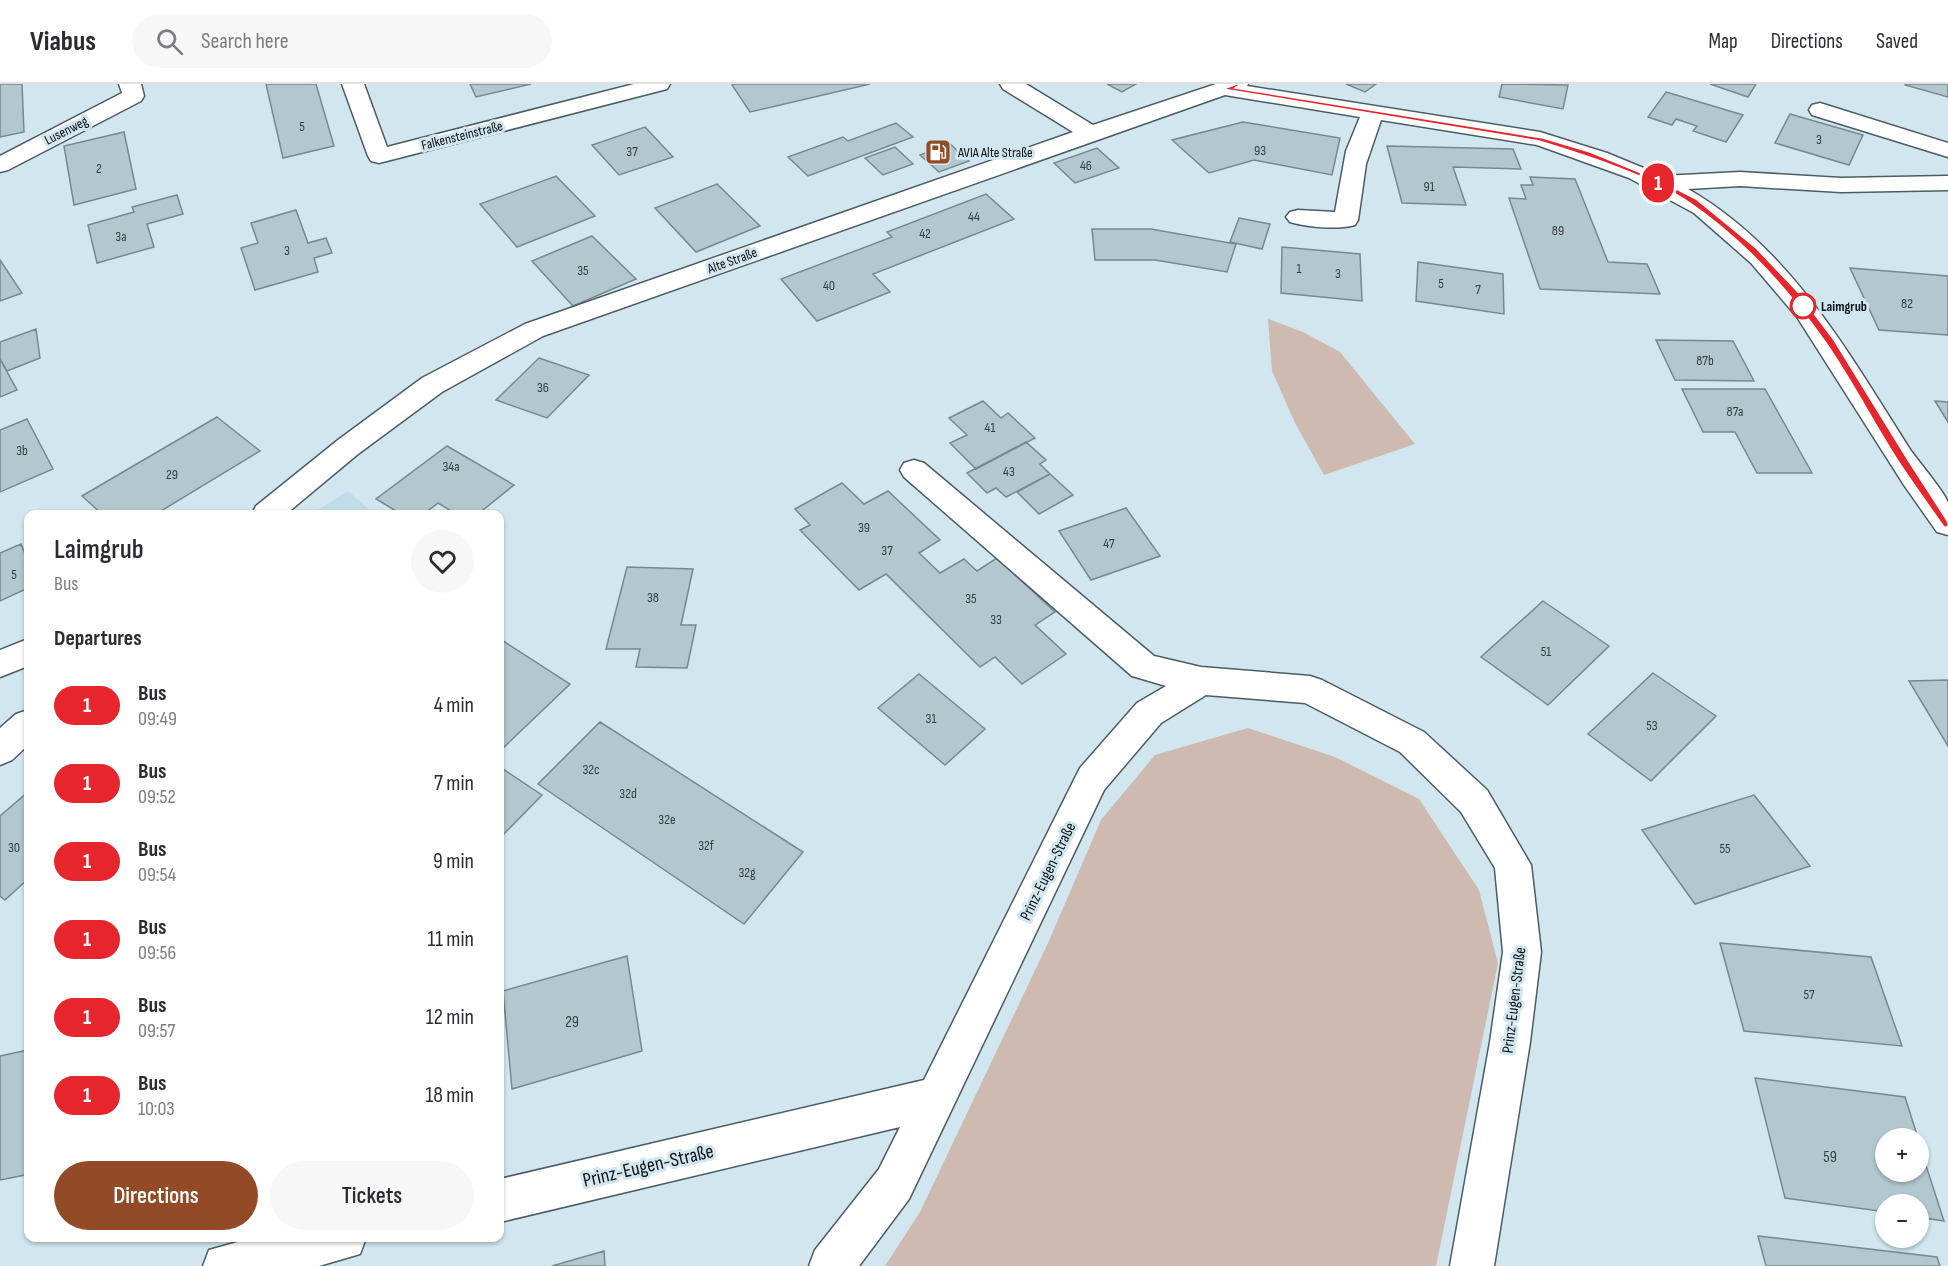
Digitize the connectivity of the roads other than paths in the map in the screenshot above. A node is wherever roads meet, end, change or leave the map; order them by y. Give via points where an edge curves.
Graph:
1 (354, 84) edge
2 (659, 84) edge
3 (1011, 84) edge
4 (1232, 87) edge
5 (617, 89) edge
6 (131, 90) edge
7 (1820, 110) dead end
8 (1374, 112) junction
9 (1091, 133) junction
10 (1948, 150) edge
11 (0, 165) edge
12 (1658, 183) junction
13 (1948, 183) edge
14 (1298, 217) dead end
15 (914, 470) dead end
16 (272, 510) edge
17 (1948, 524) edge
18 (24, 654) edge
19 (0, 664) edge
20 (1201, 681) junction
21 (24, 728) edge
22 (0, 750) edge
23 (937, 1097) junction
24 (504, 1200) edge
25 (328, 1242) edge
26 (225, 1266) edge
27 (831, 1266) edge
28 (1472, 1266) edge

1 - 5 street, Falkensteinstraße via 379,156
2 - 5 street, Falkensteinstraße
3 - 9 street
4 - 8 street
4 - 9 street, Alte Straße
6 - 11 street, Lusenweg
7 - 10 street
8 - 12 street via 1540,139
8 - 14 street via 1364,128 1352,167 1346,220
9 - 16 street, Alte Straße via 534,330 432,385
12 - 13 street via 1740,179 1841,185
12 - 17 street via 1720,221 1793,293 1830,342 1904,462
15 - 20 street, Prinz-Eugen-Straße via 1144,667
18 - 19 street
20 - 23 street, Prinz-Eugen-Straße via 1149,713 1092,779
20 - 28 street, Prinz-Eugen-Straße via 1310,690 1412,741 1474,801 1513,865 1522,952
21 - 22 street
23 - 24 street, Prinz-Eugen-Straße
23 - 27 street, Prinz-Eugen-Straße via 894,1184
25 - 26 street

